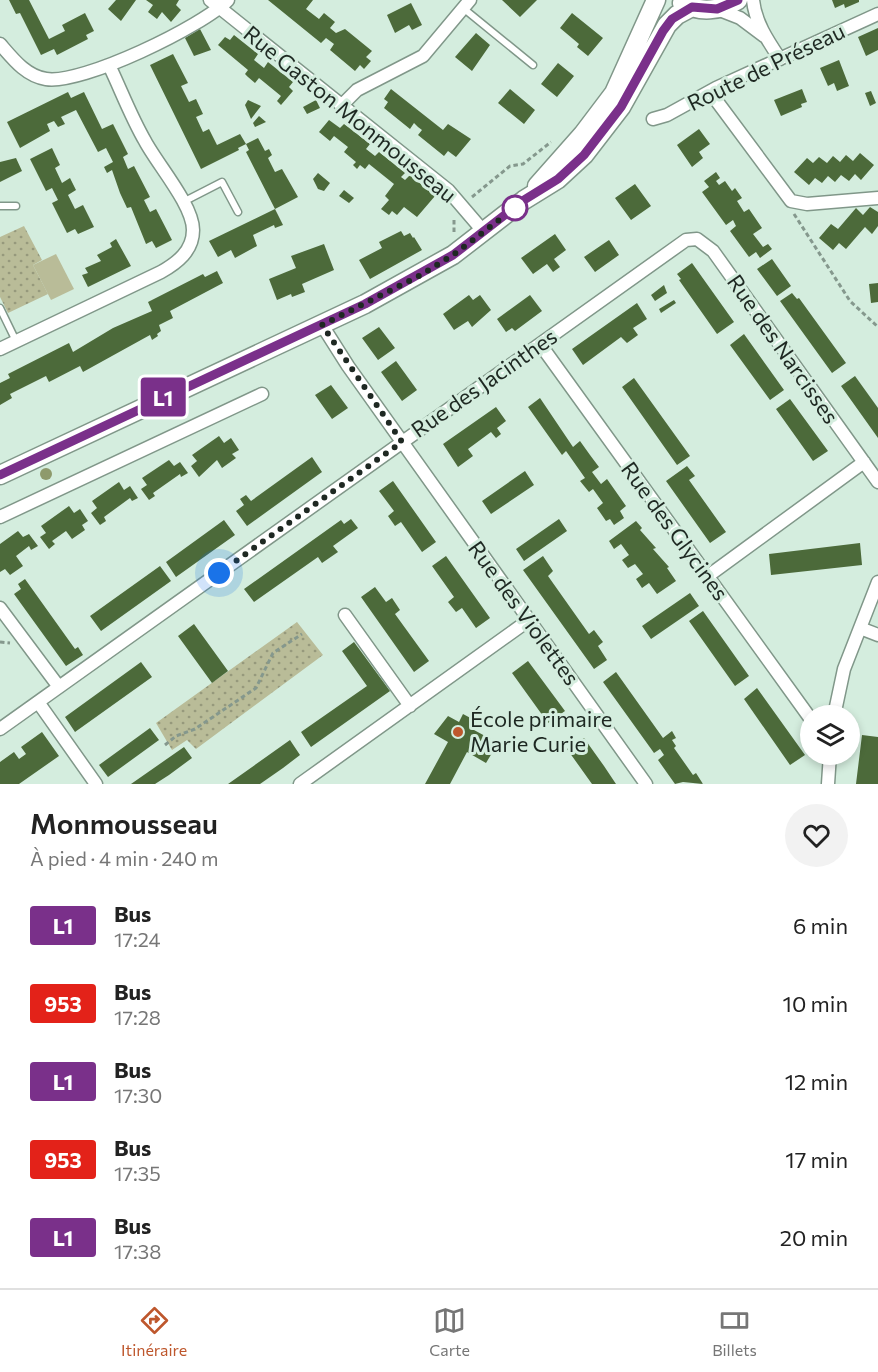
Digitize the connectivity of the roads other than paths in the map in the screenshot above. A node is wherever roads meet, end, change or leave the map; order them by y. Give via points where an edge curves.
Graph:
1 (210, 0) edge
2 (656, 0) edge
3 (738, 0) edge
4 (753, 0) edge
5 (224, 4) edge
6 (466, 4) edge
7 (685, 4) edge
8 (717, 9) junction
9 (878, 14) edge
10 (767, 39) junction
11 (0, 44) edge
12 (780, 59) junction
13 (110, 65) junction
14 (533, 65) dead end
15 (710, 92) junction
16 (341, 106) junction
17 (653, 119) dead end
18 (878, 198) edge
19 (524, 200) junction
20 (182, 202) junction
21 (0, 206) edge
22 (16, 206) dead end
23 (238, 212) dead end
24 (484, 232) junction
25 (676, 246) joint
26 (0, 308) edge
27 (322, 325) junction
28 (16, 341) junction
29 (540, 344) junction
30 (0, 349) edge
31 (262, 394) dead end
32 (402, 442) junction
33 (864, 462) junction
34 (0, 475) edge
35 (878, 482) edge
36 (0, 517) edge
37 (708, 576) junction
38 (878, 582) edge
39 (0, 608) edge
40 (345, 615) dead end
41 (529, 620) junction
42 (860, 628) junction
43 (878, 635) edge
44 (59, 687) junction
45 (38, 702) junction
46 (801, 705) edge
47 (836, 705) edge
48 (410, 706) junction
49 (0, 729) edge
50 (829, 765) edge
51 (96, 784) edge
52 (300, 784) edge
53 (646, 784) edge
54 (828, 784) edge

1 - 5 street, Rue Gaston Monmousseau
2 - 19 main road via 614,93
3 - 8 main road
4 - 10 street
5 - 13 street via 200,22
5 - 16 street, Rue Gaston Monmousseau
6 - 14 lane
6 - 16 street via 423,56 357,90
7 - 8 main road
7 - 19 main road via 663,31 630,94 584,155 558,179
8 - 10 street via 740,18
9 - 12 street, Route de Préseau
10 - 12 street
11 - 13 street via 22,68 43,79 65,78
12 - 15 street, Route de Préseau
13 - 20 street via 144,140
15 - 17 street, Route de Préseau
15 - 18 street via 791,201 800,204
16 - 24 street, Rue Gaston Monmousseau via 448,190
19 - 24 main road
20 - 23 lane via 222,182
20 - 28 street via 190,218 192,238 177,262 99,304
21 - 22 lane
24 - 27 main road via 419,276
25 - 29 street, Rue des Jacinthes
25 - 33 street, Rue des Narcisses via 692,239 708,246
26 - 28 lane
27 - 32 street, Rue des Violettes
27 - 34 main road
28 - 30 street
29 - 32 street, Rue des Jacinthes
29 - 37 street, Rue des Glycines
31 - 36 street
32 - 41 street, Rue des Violettes
32 - 44 street, Rue des Jacinthes
33 - 35 street, Rue des Narcisses
33 - 37 street
37 - 46 street, Rue des Glycines
38 - 42 street
39 - 44 street
40 - 48 street
41 - 48 street
41 - 53 street, Rue des Violettes
42 - 43 street
42 - 47 street
44 - 45 street, Rue des Jacinthes
45 - 49 street, Rue des Jacinthes
45 - 51 street
48 - 52 street
50 - 54 street

